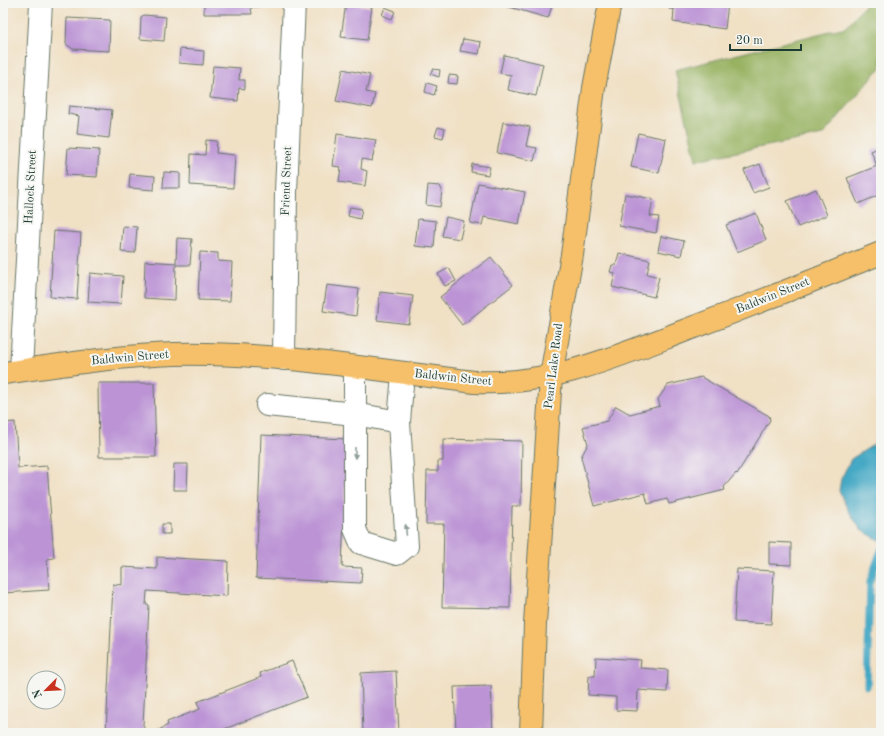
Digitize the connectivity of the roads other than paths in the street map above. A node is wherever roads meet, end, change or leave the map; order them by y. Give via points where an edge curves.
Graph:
1 (41, 3) edge
2 (294, 3) edge
3 (610, 3) edge
4 (881, 253) edge
5 (284, 359) junction
6 (355, 367) junction
7 (12, 372) edge
8 (403, 373) junction
9 (551, 376) junction
10 (267, 405) dead end
11 (355, 414) junction
12 (399, 422) junction
13 (531, 733) edge

1 - 7 street, Hallock Street
2 - 5 street, Friend Street via 286,192
3 - 9 main road, Pearl Lake Road via 594,88 572,255
4 - 9 main road, Baldwin Street via 597,364
5 - 6 main road, Baldwin Street
5 - 7 main road, Baldwin Street via 158,355 94,360
6 - 8 main road, Baldwin Street
6 - 11 street
8 - 9 main road, Baldwin Street via 489,383 518,382
8 - 12 street
9 - 13 main road, Pearl Lake Road
10 - 11 street
11 - 12 street
11 -> 12 street via 356,529 362,543 397,554 407,546

